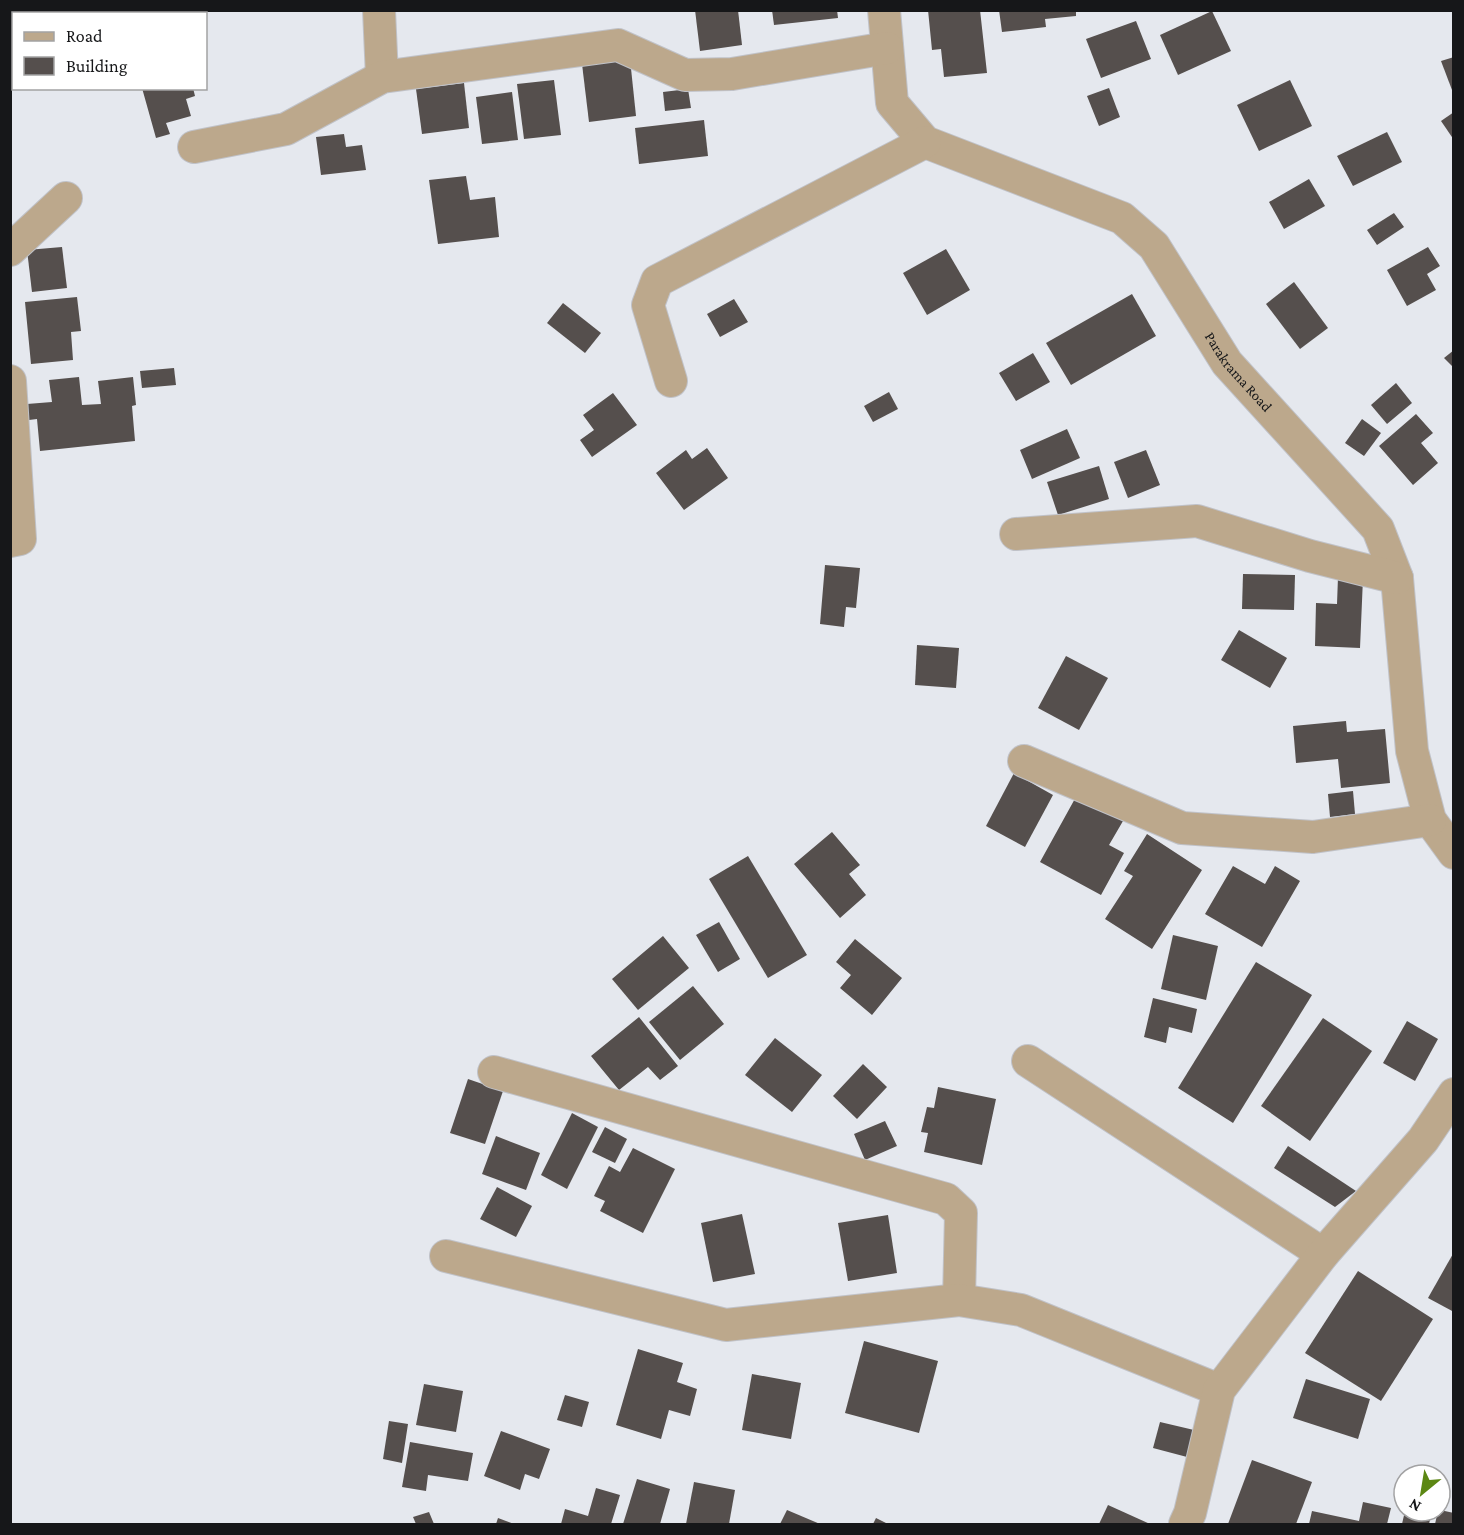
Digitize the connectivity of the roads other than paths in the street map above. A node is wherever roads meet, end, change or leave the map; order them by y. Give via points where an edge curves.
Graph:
1 (379, 10) edge
2 (884, 10) edge
3 (887, 48) junction
4 (382, 77) junction
5 (925, 142) junction
6 (194, 147) dead end
7 (66, 198) dead end
8 (10, 250) edge
9 (10, 381) edge
10 (671, 381) dead end
11 (1016, 534) dead end
12 (10, 541) edge
13 (1396, 578) junction
14 (1024, 762) dead end
15 (1430, 820) junction
16 (1454, 853) edge
17 (1028, 1060) dead end
18 (494, 1072) dead end
19 (1454, 1094) edge
20 (1323, 1254) junction
21 (446, 1256) dead end
22 (959, 1300) junction
23 (1219, 1390) junction
24 (1185, 1524) edge

1 - 4 street
2 - 3 street, Parakrama Road
3 - 4 street via 732,74 685,75 618,45
3 - 5 street, Parakrama Road via 892,103
4 - 6 street via 286,129
5 - 10 street via 657,281 648,305
5 - 13 street, Parakrama Road via 1122,218 1154,246 1227,363 1378,529
7 - 8 street
9 - 12 street via 20,539
11 - 13 street via 1197,522
13 - 15 street, Parakrama Road via 1412,750
14 - 15 street via 1182,828 1313,837
15 - 16 street, Parakrama Road
17 - 20 street
18 - 22 street via 946,1199 961,1213
19 - 20 street via 1423,1140
20 - 23 street
21 - 22 street via 726,1325
22 - 23 street via 1021,1310
23 - 24 street

